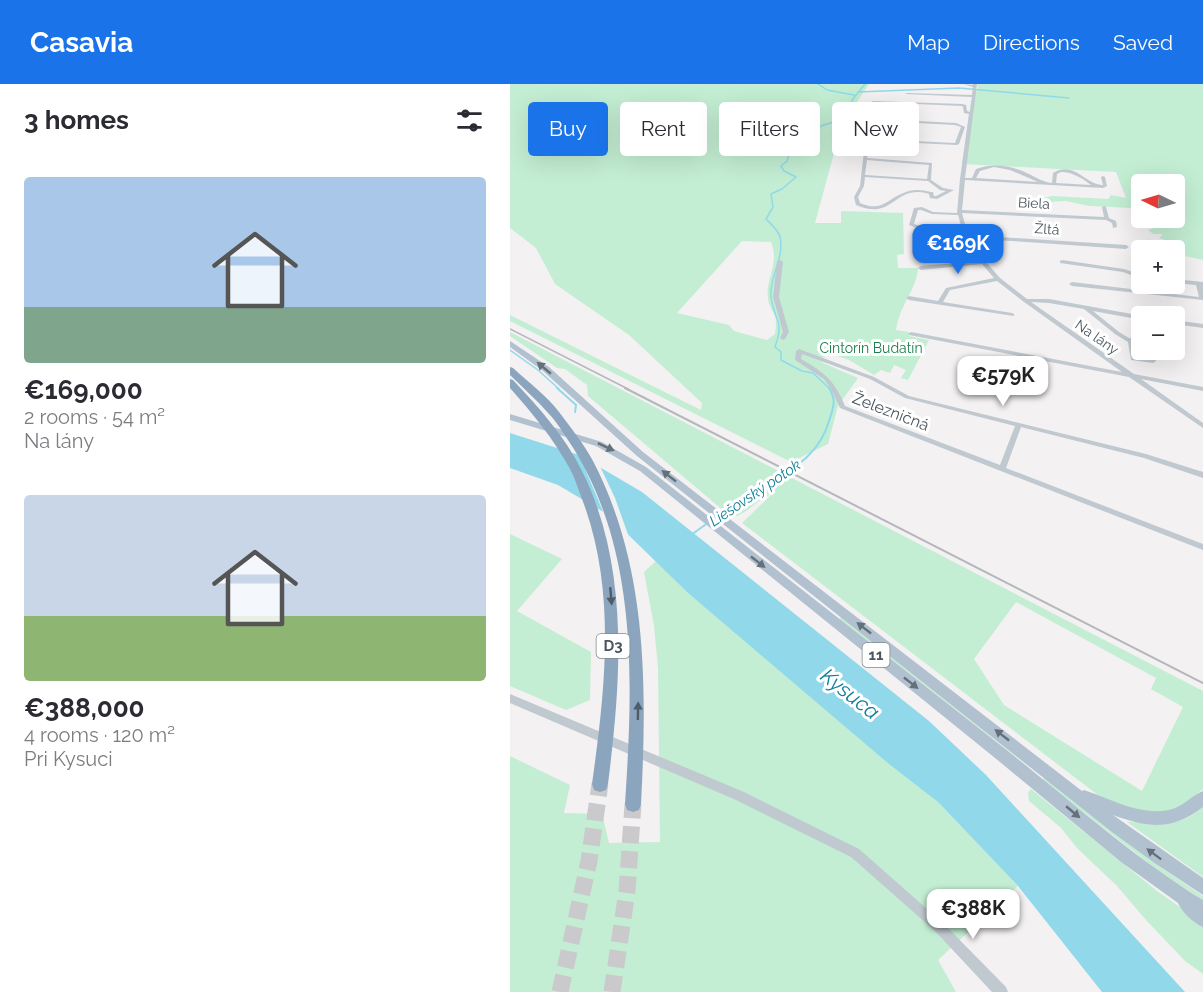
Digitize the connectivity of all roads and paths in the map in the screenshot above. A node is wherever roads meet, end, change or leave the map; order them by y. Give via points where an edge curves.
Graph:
1 (965, 84) edge
2 (975, 87) edge
3 (907, 94) dead end
4 (973, 96) junction
5 (919, 104) edge
6 (971, 113) junction
7 (919, 122) edge
8 (961, 136) junction
9 (968, 137) junction
10 (919, 142) edge
11 (865, 156) edge
12 (865, 159) junction
13 (863, 176) junction
14 (1103, 177) dead end
15 (962, 179) junction
16 (929, 180) junction
17 (972, 180) junction
18 (1044, 183) junction
19 (1054, 184) junction
20 (1095, 186) junction
21 (951, 190) junction
22 (961, 190) junction
23 (1104, 207) dead end
24 (959, 212) junction
25 (1107, 219) junction
26 (1115, 227) dead end
27 (924, 236) junction
28 (934, 236) dead end
29 (966, 236) junction
30 (924, 244) dead end
31 (1126, 247) dead end
32 (780, 262) dead end
33 (982, 262) junction
34 (1062, 262) dead end
35 (921, 267) dead end
36 (1131, 274) edge
37 (998, 279) junction
38 (1185, 282) edge
39 (1072, 284) dead end
40 (1201, 284) edge
41 (909, 298) dead end
42 (1026, 302) junction
43 (940, 303) junction
44 (1085, 307) junction
45 (1012, 315) dead end
46 (1131, 316) edge
47 (1185, 324) edge
48 (1203, 326) edge
49 (911, 334) dead end
50 (783, 338) dead end
51 (1131, 341) edge
52 (510, 343) edge
53 (510, 370) edge
54 (1129, 374) junction
55 (510, 382) edge
56 (1203, 389) edge
57 (510, 417) edge
58 (1020, 424) junction
59 (1203, 426) edge
60 (1002, 469) junction
61 (1203, 475) edge
62 (714, 519) junction
63 (1203, 547) edge
64 (510, 698) edge
65 (600, 784) tunnel mouth
66 (1076, 794) junction
67 (1203, 798) edge
68 (633, 804) tunnel mouth
69 (1203, 887) edge
70 (1178, 894) junction
71 (1203, 909) edge
72 (1203, 918) edge
73 (997, 990) edge

1 - 2 street
2 - 4 street
3 - 4 street
4 - 6 street
5 - 6 street via 962,105 964,111
6 - 9 street
7 - 8 street via 963,126
8 - 9 street
8 - 10 street via 953,144
9 - 15 street
11 - 12 street
12 - 13 street
12 - 16 street via 931,164
13 - 16 street
13 - 21 street via 856,197 858,204 867,208 883,207 908,191 928,191 937,198
14 - 20 street via 1105,186
15 - 17 street
15 - 22 street
16 - 21 street
17 - 18 street
17 - 18 street via 978,170 994,166
18 - 19 street
19 - 20 street
19 - 20 street via 1054,173 1064,170
21 - 22 street
22 - 24 street
23 - 25 street
24 - 25 street, Biela
24 - 27 street, Biela via 916,209 911,225 924,229
24 - 29 street, Na lány
25 - 26 street
27 - 28 street
27 - 30 street
29 - 31 street, Žltá
29 - 33 street, Na lány
32 - 50 street via 776,297 786,332
33 - 35 street
33 - 37 street, Na lány
34 - 36 street
37 - 42 street, Na lány
37 - 43 street via 948,289
38 - 40 street
39 - 40 street via 1202,299
41 - 43 street
42 - 44 street
42 - 54 street, Na lány
43 - 45 street
44 - 46 street
44 - 51 street
47 - 48 street
49 - 54 street
62 -> 52 main road, 11 via 546,369
68 -> 53 highway, D3 via 639,674 626,570 617,535 590,464 546,404
54 - 56 street
54 - 59 street, Na lány
55 -> 65 highway, D3 via 540,414 576,468 602,538 613,634 610,706
57 -> 62 main road, 11 via 584,438 620,454
58 - 60 street
58 - 60 street, Železničná via 907,397 872,378 799,351 798,360 834,386 842,407
58 - 61 street via 1146,456
60 - 63 street, Železničná
66 -> 62 main road, 11
62 -> 70 main road, 11 via 1106,840
64 - 73 street via 740,796 855,853 921,910
66 - 67 main road via 1142,818 1178,815
69 -> 66 main road, 11
70 - 71 main road, 11
70 - 72 main road

